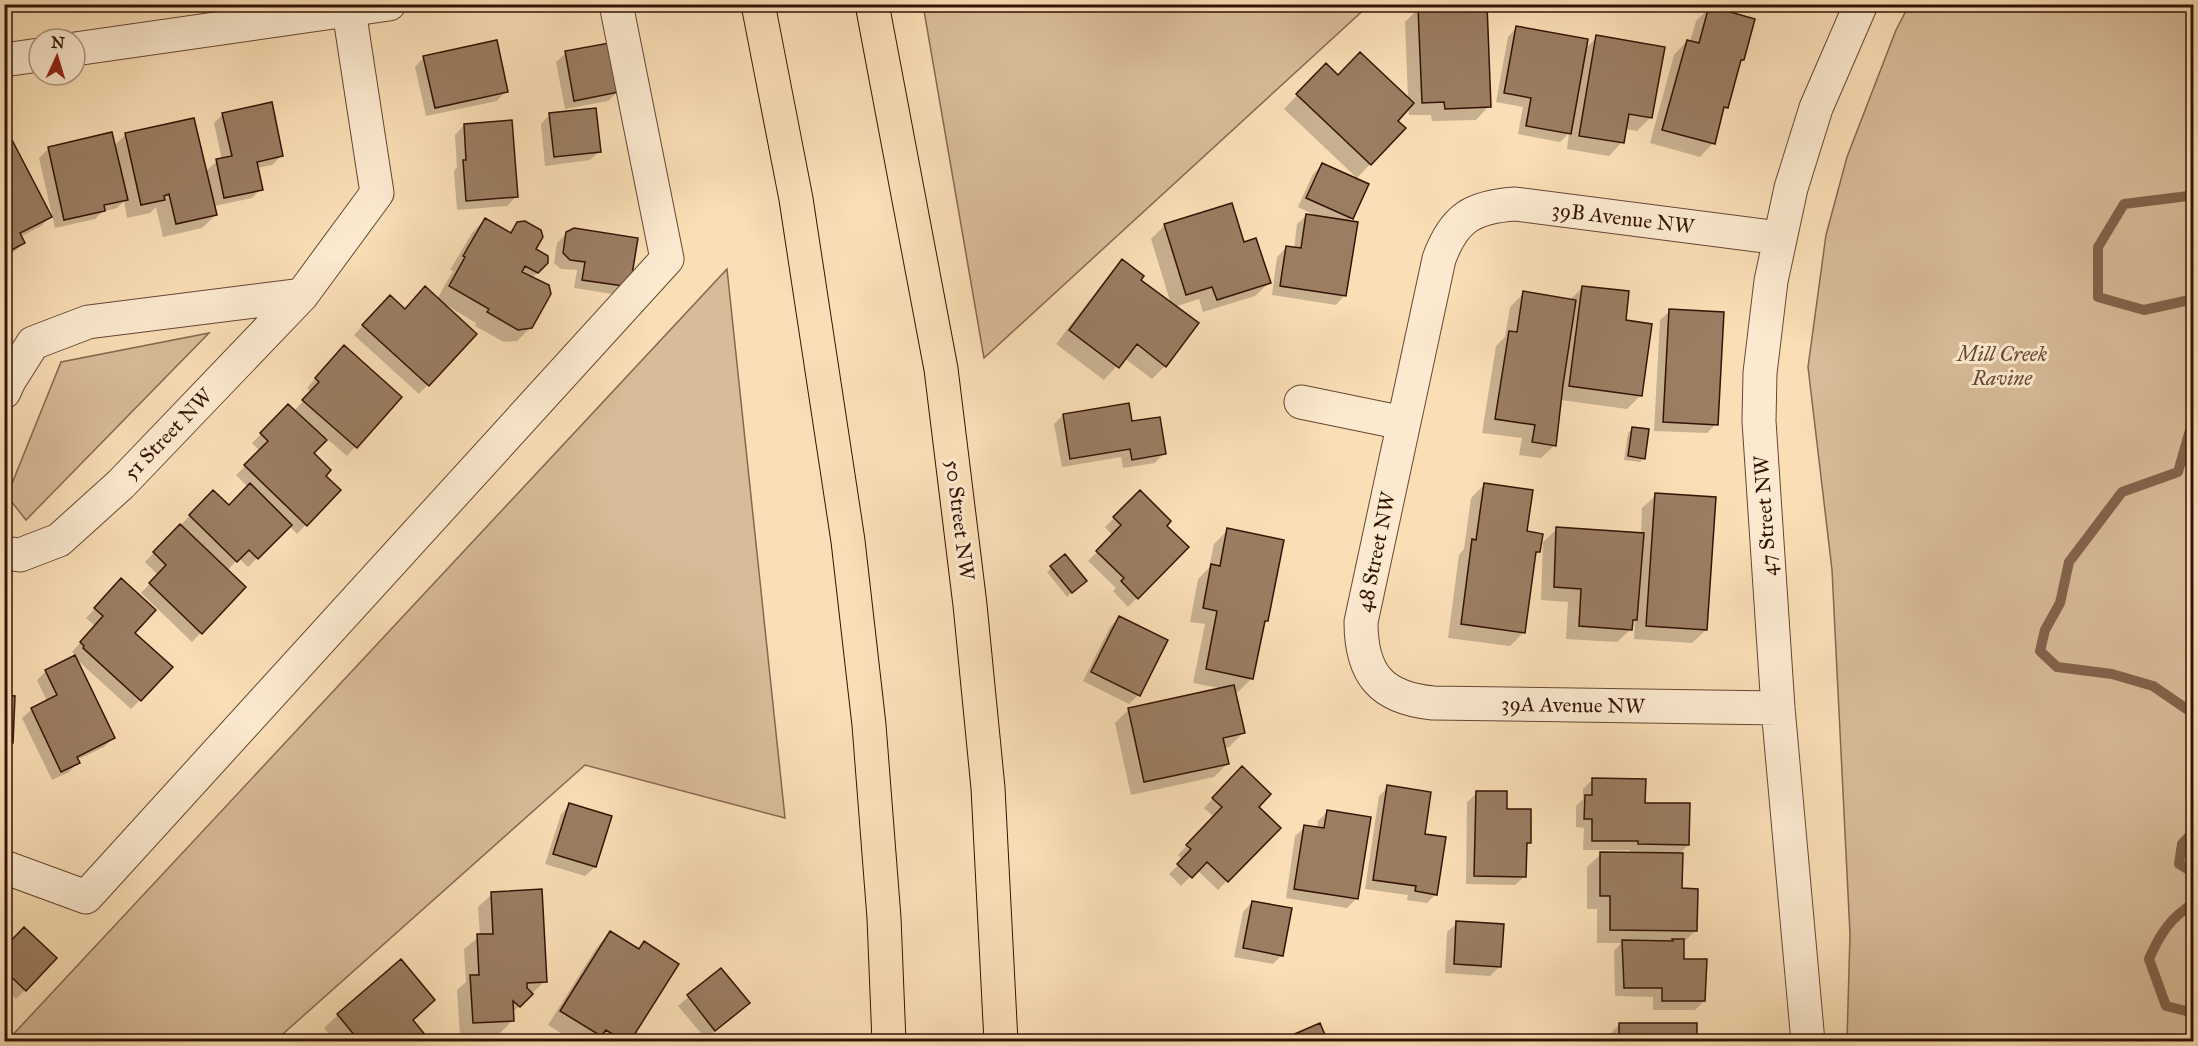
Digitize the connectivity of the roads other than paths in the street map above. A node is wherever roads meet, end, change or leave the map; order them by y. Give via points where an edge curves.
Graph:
1 (389, 4) edge
2 (616, 4) edge
3 (758, 4) edge
4 (872, 4) edge
5 (1861, 4) edge
6 (349, 7) edge
7 (87, 48) edge
8 (27, 57) edge
9 (4, 60) edge
10 (1469, 215) joint
11 (1779, 238) junction
12 (302, 294) junction
13 (4, 392) edge
14 (1302, 402) dead end
15 (1403, 423) junction
16 (12, 554) edge
17 (1375, 679) joint
18 (1778, 708) junction
19 (4, 867) edge
20 (889, 1041) edge
21 (1001, 1041) edge
22 (1808, 1041) edge

1 - 6 street
2 - 19 street via 667,259 86,897
3 - 20 main road via 796,199 848,541 884,918
4 - 21 main road, 50 Street NW via 941,369 988,788
5 - 11 street, 47 Street NW via 1816,108
6 - 7 street
6 - 12 street, 51 Street NW via 377,193
8 - 9 street
10 - 11 street, 39B Avenue NW via 1483,208 1515,204
10 - 15 street, 48 Street NW via 1446,239 1439,259
11 - 18 street, 47 Street NW via 1765,327 1759,422
12 - 13 street via 88,322 33,343
12 - 16 street, 51 Street NW via 112,492 59,540
14 - 15 street
15 - 17 street, 48 Street NW via 1361,622 1363,654
17 - 18 street, 39A Avenue NW via 1400,696 1433,703
18 - 22 street, 47 Street NW

